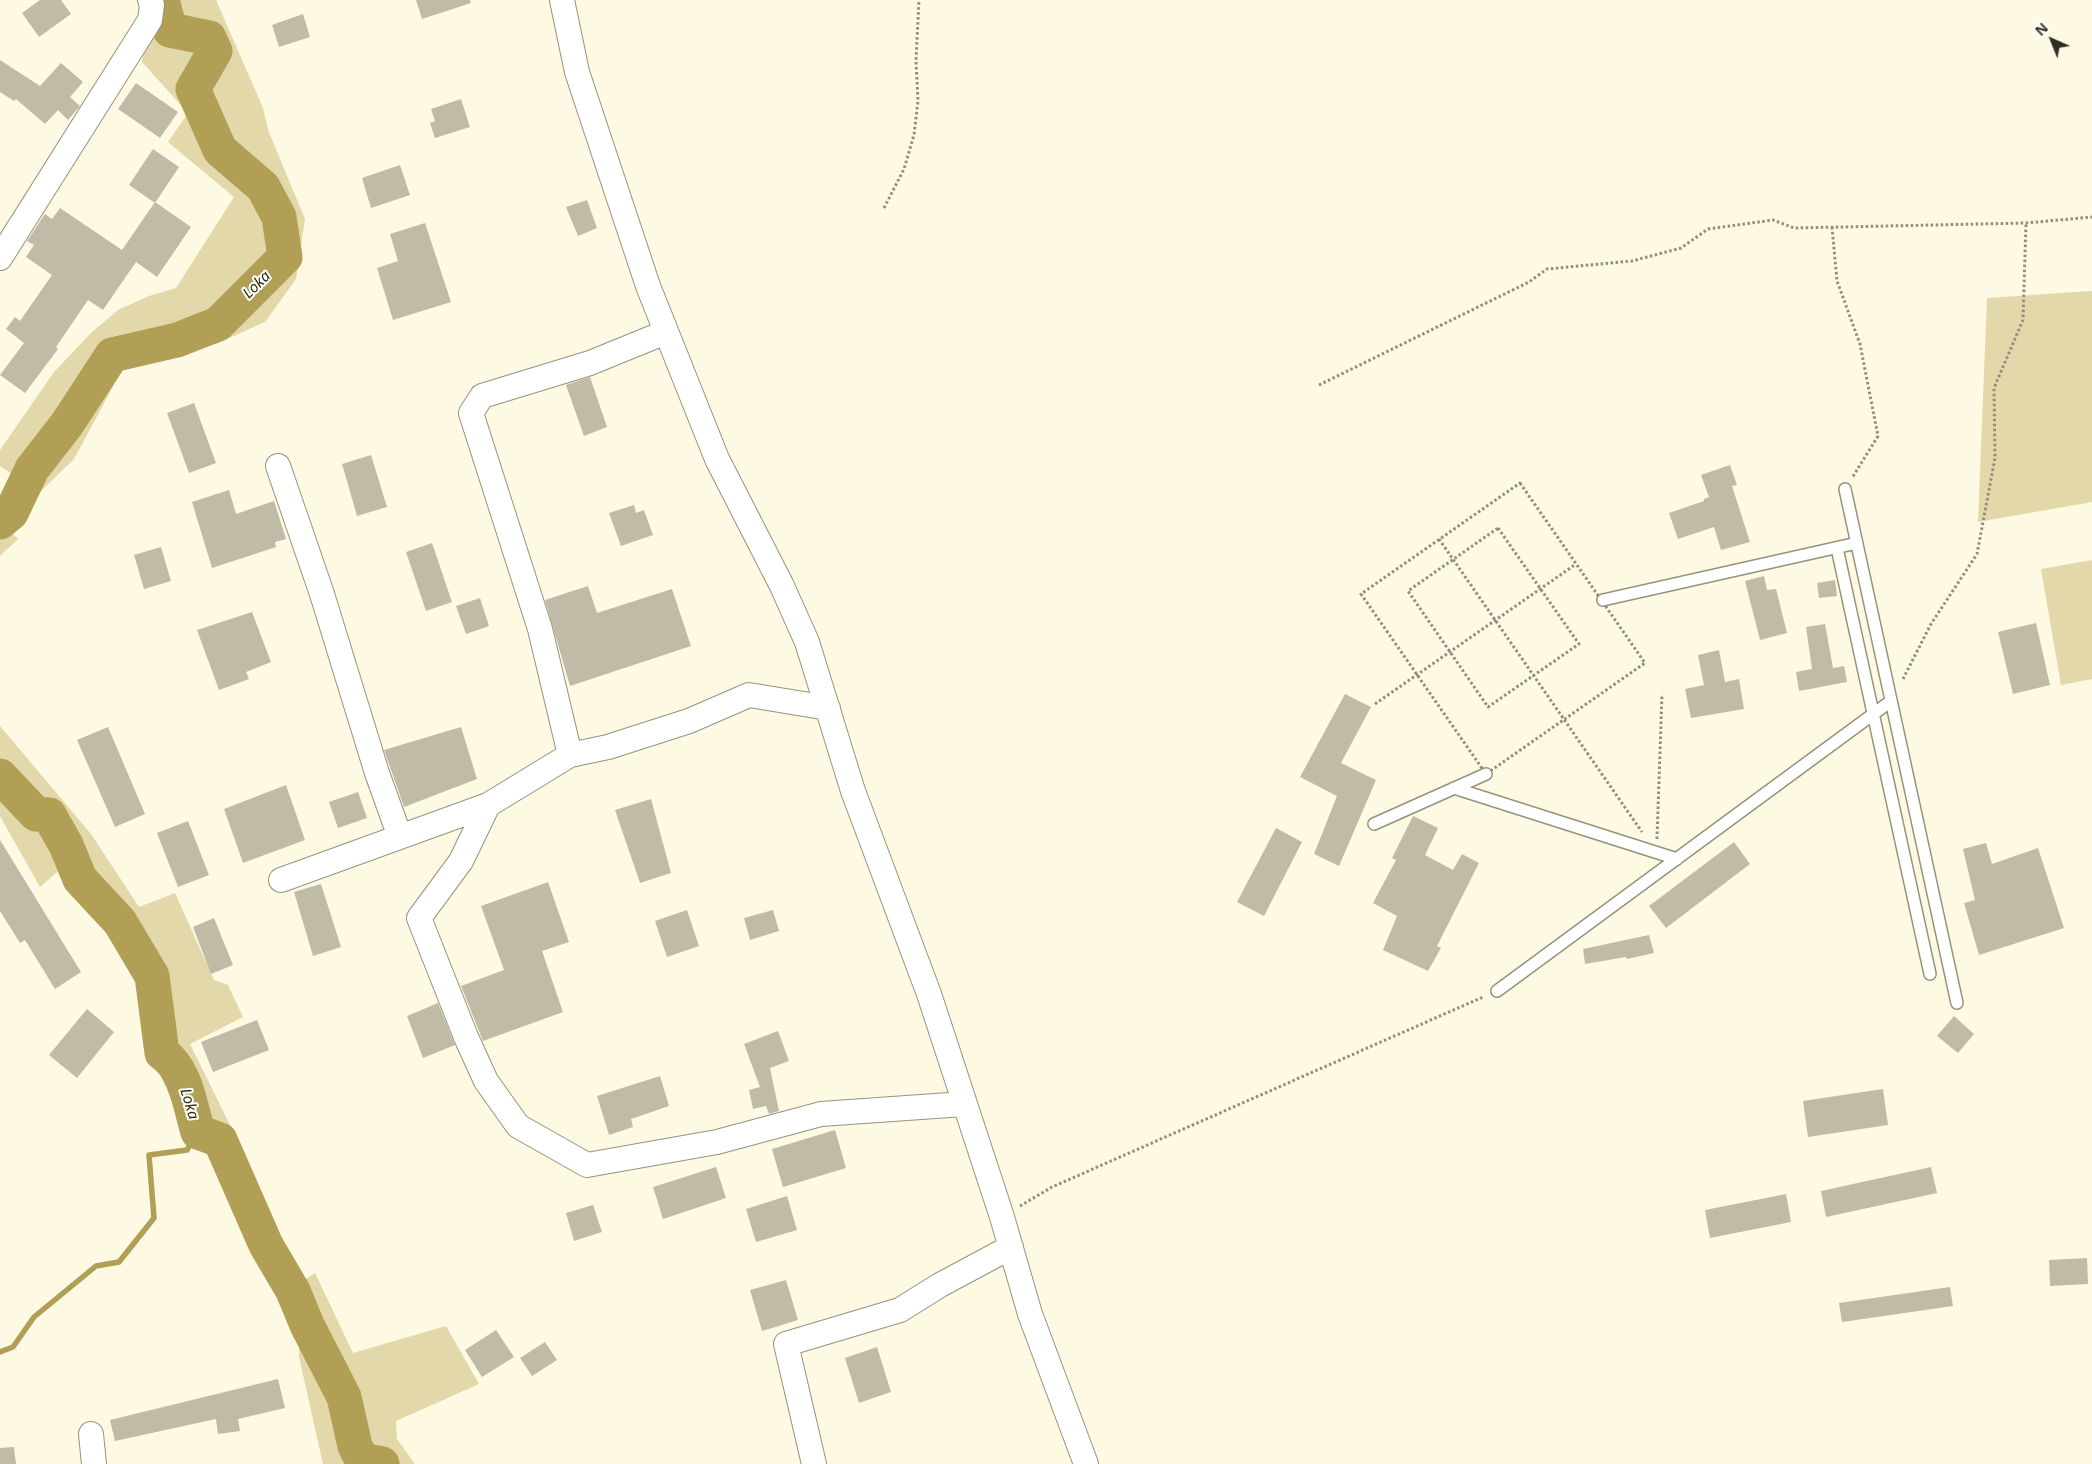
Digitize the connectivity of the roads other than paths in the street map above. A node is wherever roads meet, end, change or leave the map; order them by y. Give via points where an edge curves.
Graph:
1 (150, 0) edge
2 (562, 0) edge
3 (0, 258) edge
4 (666, 332) junction
5 (278, 466) dead end
6 (1845, 489) road end
7 (1857, 543) junction
8 (1837, 548) junction
9 (1603, 600) road end
10 (1891, 701) junction
11 (828, 708) junction
12 (1874, 715) junction
13 (570, 755) junction
14 (1486, 774) road end
15 (1454, 788) junction
16 (488, 805) junction
17 (1374, 824) dead end
18 (400, 837) junction
19 (1677, 859) junction
20 (281, 880) dead end
21 (1930, 974) dead end
22 (1497, 991) road end
23 (1957, 1003) dead end
24 (964, 1104) junction
25 (1011, 1247) junction
26 (91, 1434) dead end
27 (94, 1464) edge
28 (814, 1464) edge
29 (1086, 1464) edge

1 - 3 street via 150,20
2 - 4 street via 577,72
4 - 11 street via 717,460 807,642
4 - 13 street via 590,363 482,396 471,413 540,630
5 - 18 street
6 - 7 lane
7 - 8 lane
7 - 10 lane
8 - 9 lane
8 - 12 lane
10 - 12 lane
10 - 23 lane
11 - 13 street via 749,695 688,721 608,747
11 - 24 street via 854,791 929,994
12 - 19 lane
12 - 21 lane
13 - 16 street
14 - 15 lane
15 - 17 lane
15 - 19 lane
16 - 18 street
16 - 24 street via 460,861 419,918 486,1081 518,1126 587,1165 717,1142 821,1114
18 - 20 street
19 - 22 lane
24 - 25 street
25 - 28 street via 900,1310 786,1344
25 - 29 street via 1030,1314
26 - 27 street

